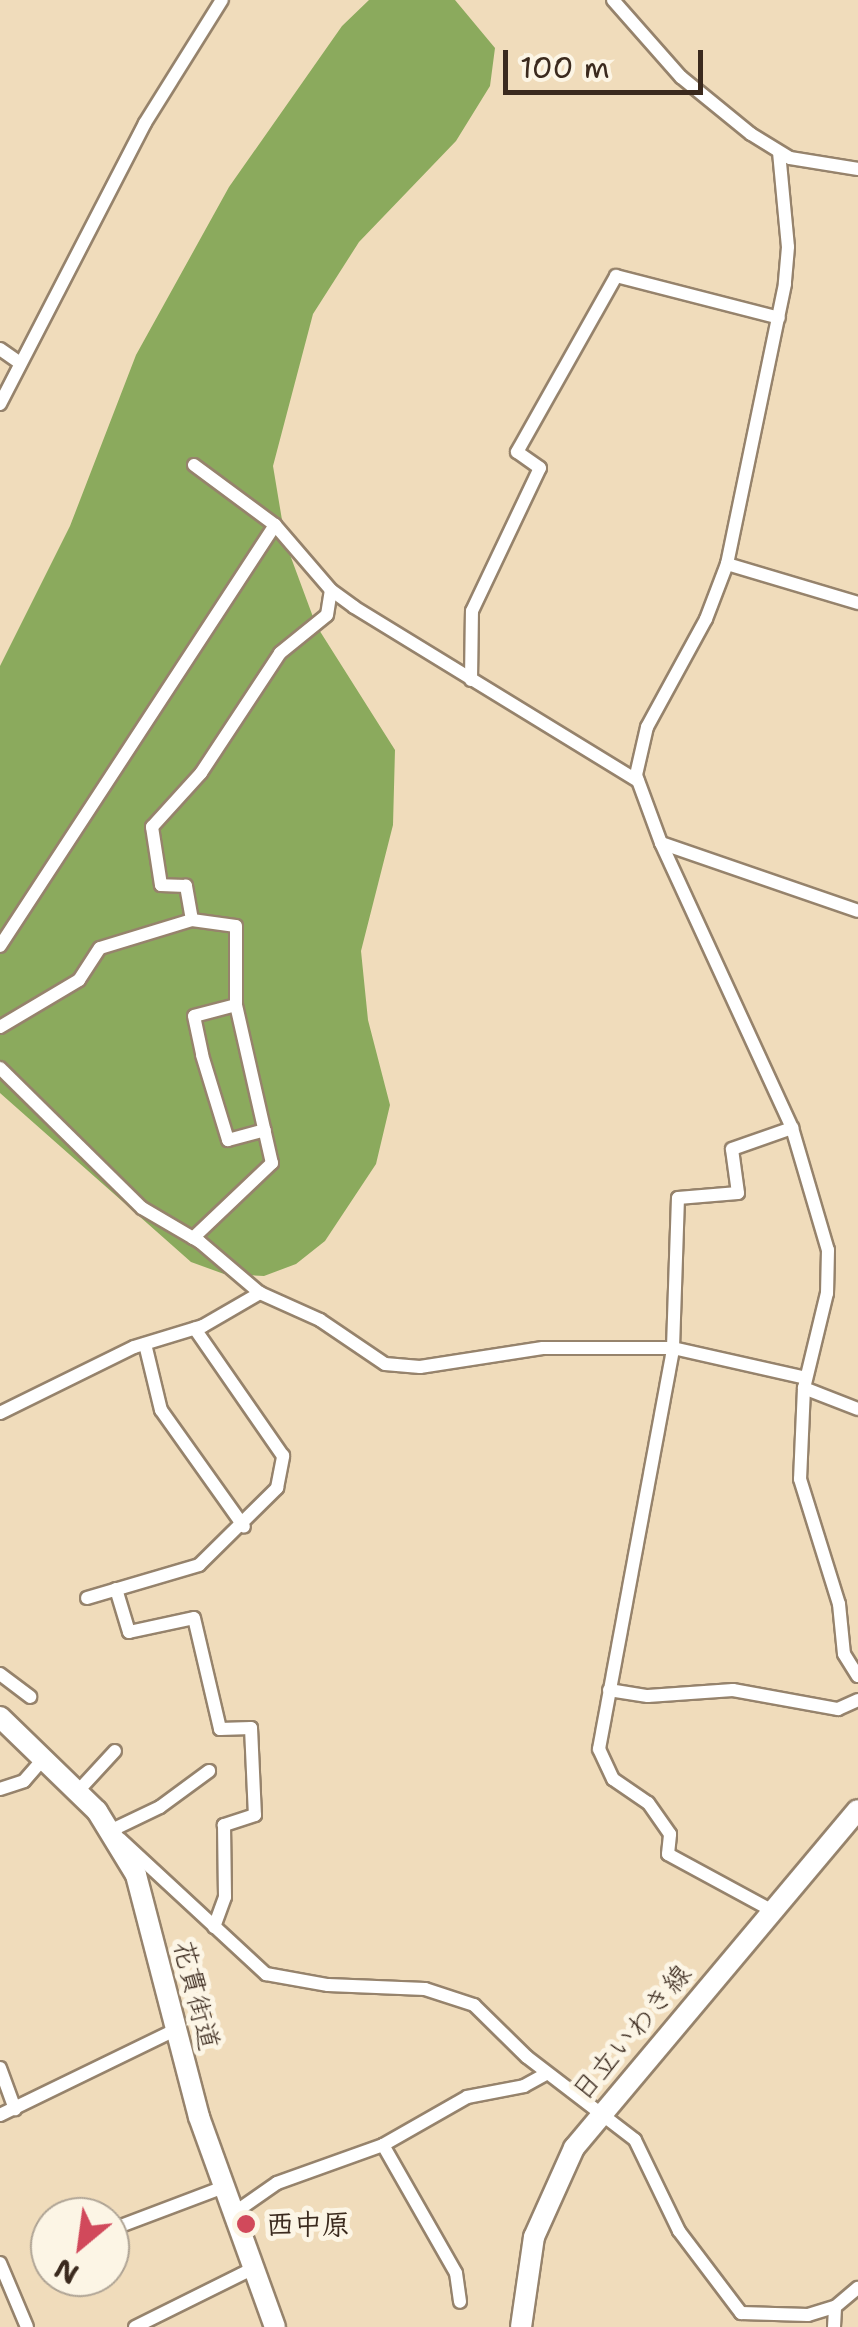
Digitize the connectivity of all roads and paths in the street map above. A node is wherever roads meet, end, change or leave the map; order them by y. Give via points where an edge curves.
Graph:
1 (222, 0) edge
2 (613, 0) edge
3 (780, 152) junction
4 (858, 169) edge
5 (779, 318) junction
6 (0, 349) edge
7 (20, 363) junction
8 (0, 404) edge
9 (194, 464) dead end
10 (275, 525) junction
11 (727, 564) junction
12 (331, 590) junction
13 (858, 603) edge
14 (472, 680) junction
15 (638, 781) junction
16 (660, 843) junction
17 (858, 911) edge
18 (192, 920) junction
19 (0, 946) edge
20 (236, 1006) junction
21 (0, 1027) edge
22 (0, 1068) edge
23 (792, 1128) junction
24 (265, 1130) junction
25 (192, 1238) junction
26 (260, 1293) junction
27 (195, 1329) junction
28 (145, 1344) junction
29 (674, 1348) junction
30 (805, 1383) junction
31 (858, 1409) edge
32 (0, 1413) edge
33 (244, 1527) junction
34 (116, 1589) junction
35 (87, 1598) dead end
36 (0, 1674) edge
37 (858, 1676) edge
38 (609, 1690) junction
39 (30, 1698) dead end
40 (858, 1700) edge
41 (0, 1717) edge
42 (115, 1751) dead end
43 (45, 1757) junction
44 (208, 1771) dead end
45 (0, 1789) edge
46 (79, 1790) junction
47 (858, 1810) edge
48 (115, 1834) junction
49 (771, 1910) junction
50 (214, 1927) junction
51 (177, 2029) junction
52 (0, 2068) edge
53 (547, 2072) junction
54 (15, 2110) junction
55 (600, 2110) junction
56 (0, 2114) edge
57 (383, 2145) junction
58 (224, 2186) junction
59 (234, 2213) junction
60 (130, 2222) edge
61 (0, 2262) edge
62 (254, 2268) junction
63 (858, 2288) edge
64 (460, 2302) dead end
65 (835, 2307) junction
66 (27, 2327) edge
67 (134, 2327) edge
68 (275, 2327) edge
69 (521, 2327) edge
70 (834, 2327) edge

1 - 7 street via 146,123
2 - 3 street via 700,95
3 - 4 street
3 - 5 street via 788,247
5 - 11 street
5 - 14 street via 616,276 516,452 540,468 472,611
6 - 7 street
7 - 8 street
9 - 10 street
10 - 12 street
10 - 19 street
11 - 13 street
11 - 15 street via 706,620 647,726
12 - 14 street
12 - 18 street via 328,615 280,653 201,773 152,827 161,886 186,886
14 - 15 street
15 - 16 street
16 - 17 street
16 - 23 street
18 - 20 street via 236,926
18 - 21 street via 100,948 78,980
20 - 24 street
20 - 24 street via 194,1016 202,1054 228,1140
22 - 25 street via 132,1199
23 - 29 street via 732,1149 738,1193 678,1198
23 - 30 street via 829,1260
24 - 25 street via 272,1163
25 - 26 street
26 - 27 street
26 - 29 street via 320,1320 393,1366 543,1348
27 - 28 street
27 - 33 street via 284,1456 277,1488
28 - 32 street
28 - 33 street via 161,1410
29 - 30 street
29 - 38 street
30 - 31 street
30 - 37 street via 800,1479 839,1604 844,1654
33 - 34 street via 199,1565
34 - 35 street
34 - 50 street via 129,1632 194,1618 220,1729 251,1728 255,1815 224,1825 225,1898
36 - 39 street
38 - 40 street via 648,1696 733,1690 838,1709
38 - 49 street via 599,1749 613,1779 648,1803 670,1834 668,1854
41 - 43 main road, 花貫街道
42 - 46 street
43 - 45 street via 24,1781
43 - 46 main road, 花貫街道
44 - 48 street
46 - 48 main road, 花貫街道
47 - 49 main road, 日立いわき線
48 - 50 street
48 - 51 main road, 花貫街道 via 146,1903
49 - 55 main road, 日立いわき線
50 - 53 street via 281,1980 426,1988 466,2000
51 - 54 street
51 - 58 main road, 花貫街道
52 - 54 street
53 - 55 street
53 - 57 street via 524,2086 467,2097
54 - 56 street
55 - 65 street via 634,2140 678,2231 741,2313 787,2318
55 - 69 main road, 日立いわき線 via 542,2212
57 - 59 street via 277,2183
57 - 64 street via 456,2273
58 - 59 main road, 花貫街道
58 - 60 street
59 - 62 main road, 花貫街道
61 - 66 street
62 - 67 street
62 - 68 main road, 花貫街道
63 - 65 street
65 - 70 street

